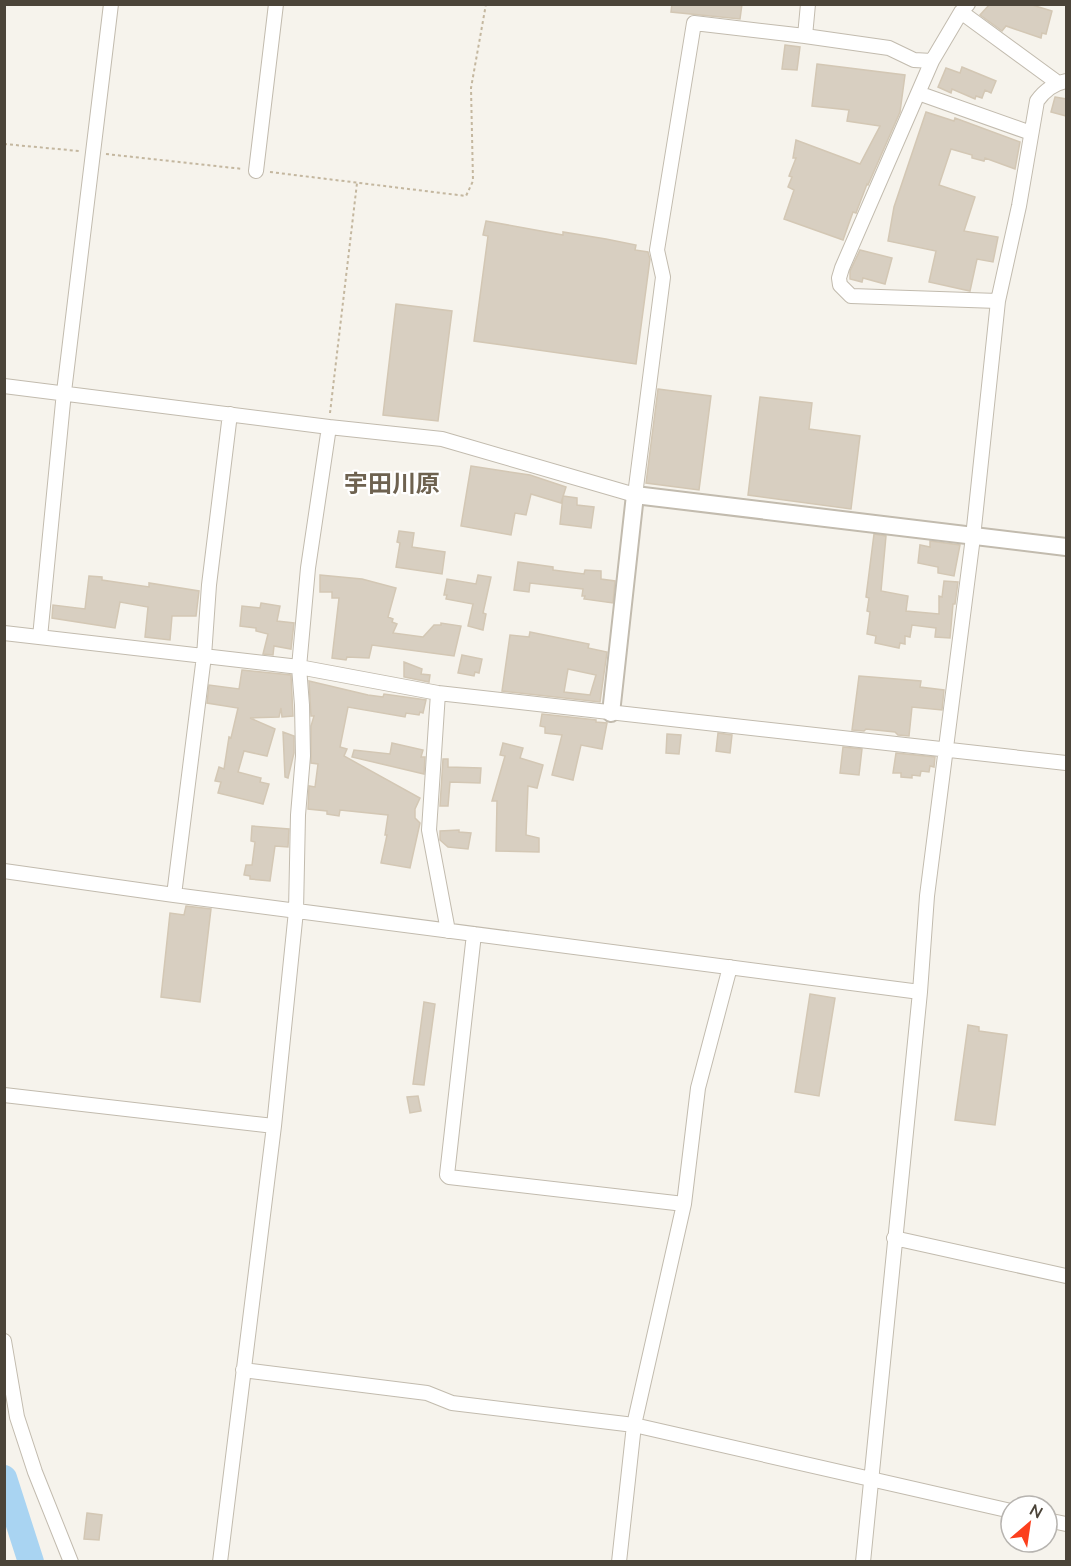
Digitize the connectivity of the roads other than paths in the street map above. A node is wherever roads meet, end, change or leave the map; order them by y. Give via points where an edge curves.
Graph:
1 (111, 4) edge
2 (276, 4) edge
3 (808, 4) edge
4 (965, 8) edge
5 (805, 36) junction
6 (932, 61) junction
7 (1062, 82) edge
8 (918, 93) junction
9 (1031, 134) junction
10 (256, 171) road end
11 (998, 301) junction
12 (4, 386) edge
13 (64, 392) junction
14 (230, 414) junction
15 (329, 427) junction
16 (635, 495) junction
17 (973, 537) junction
18 (1066, 547) edge
19 (4, 633) edge
20 (40, 637) junction
21 (204, 656) junction
22 (299, 667) junction
23 (438, 693) junction
24 (611, 713) junction
25 (946, 750) junction
26 (1066, 763) edge
27 (4, 871) edge
28 (174, 896) junction
29 (296, 911) junction
30 (448, 931) junction
31 (474, 934) junction
32 (730, 967) junction
33 (920, 992) junction
34 (4, 1095) edge
35 (274, 1126) junction
36 (684, 1204) junction
37 (894, 1238) junction
38 (1066, 1276) edge
39 (4, 1341) edge
40 (243, 1370) junction
41 (634, 1425) junction
42 (871, 1479) junction
43 (999, 1508) edge
44 (71, 1562) edge
45 (220, 1562) edge
46 (619, 1562) edge
47 (863, 1562) edge

1 - 13 street
2 - 10 street
3 - 5 street
4 - 6 street
4 - 7 street
5 - 6 street via 889,48 914,60
5 - 16 street via 694,23 657,250 663,277
6 - 8 street
7 - 9 street via 1045,90 1037,101
8 - 9 street
8 - 11 street via 842,268 840,285 851,296
9 - 11 street
11 - 17 street
12 - 13 street
13 - 14 street
13 - 20 street
14 - 15 street
14 - 21 street
15 - 16 street via 442,439
15 - 22 street via 308,568
16 - 17 street
16 - 24 street
17 - 18 street
17 - 25 street
19 - 20 street
20 - 21 street
21 - 22 street
21 - 28 street
22 - 23 street
22 - 29 street via 303,756
23 - 24 street
23 - 30 street via 429,830
24 - 25 street
25 - 26 street
25 - 33 street via 927,896
27 - 28 street
28 - 29 street
29 - 30 street
29 - 35 street
30 - 31 street
31 - 32 street
31 - 36 street via 447,1175
32 - 33 street
32 - 36 street via 698,1088
33 - 37 street
34 - 35 street
35 - 40 street
36 - 41 street
37 - 38 street
37 - 42 street
39 - 44 street via 17,1417
40 - 41 street via 427,1393 452,1403
40 - 45 street
41 - 42 street
41 - 46 street
42 - 43 street
42 - 47 street

